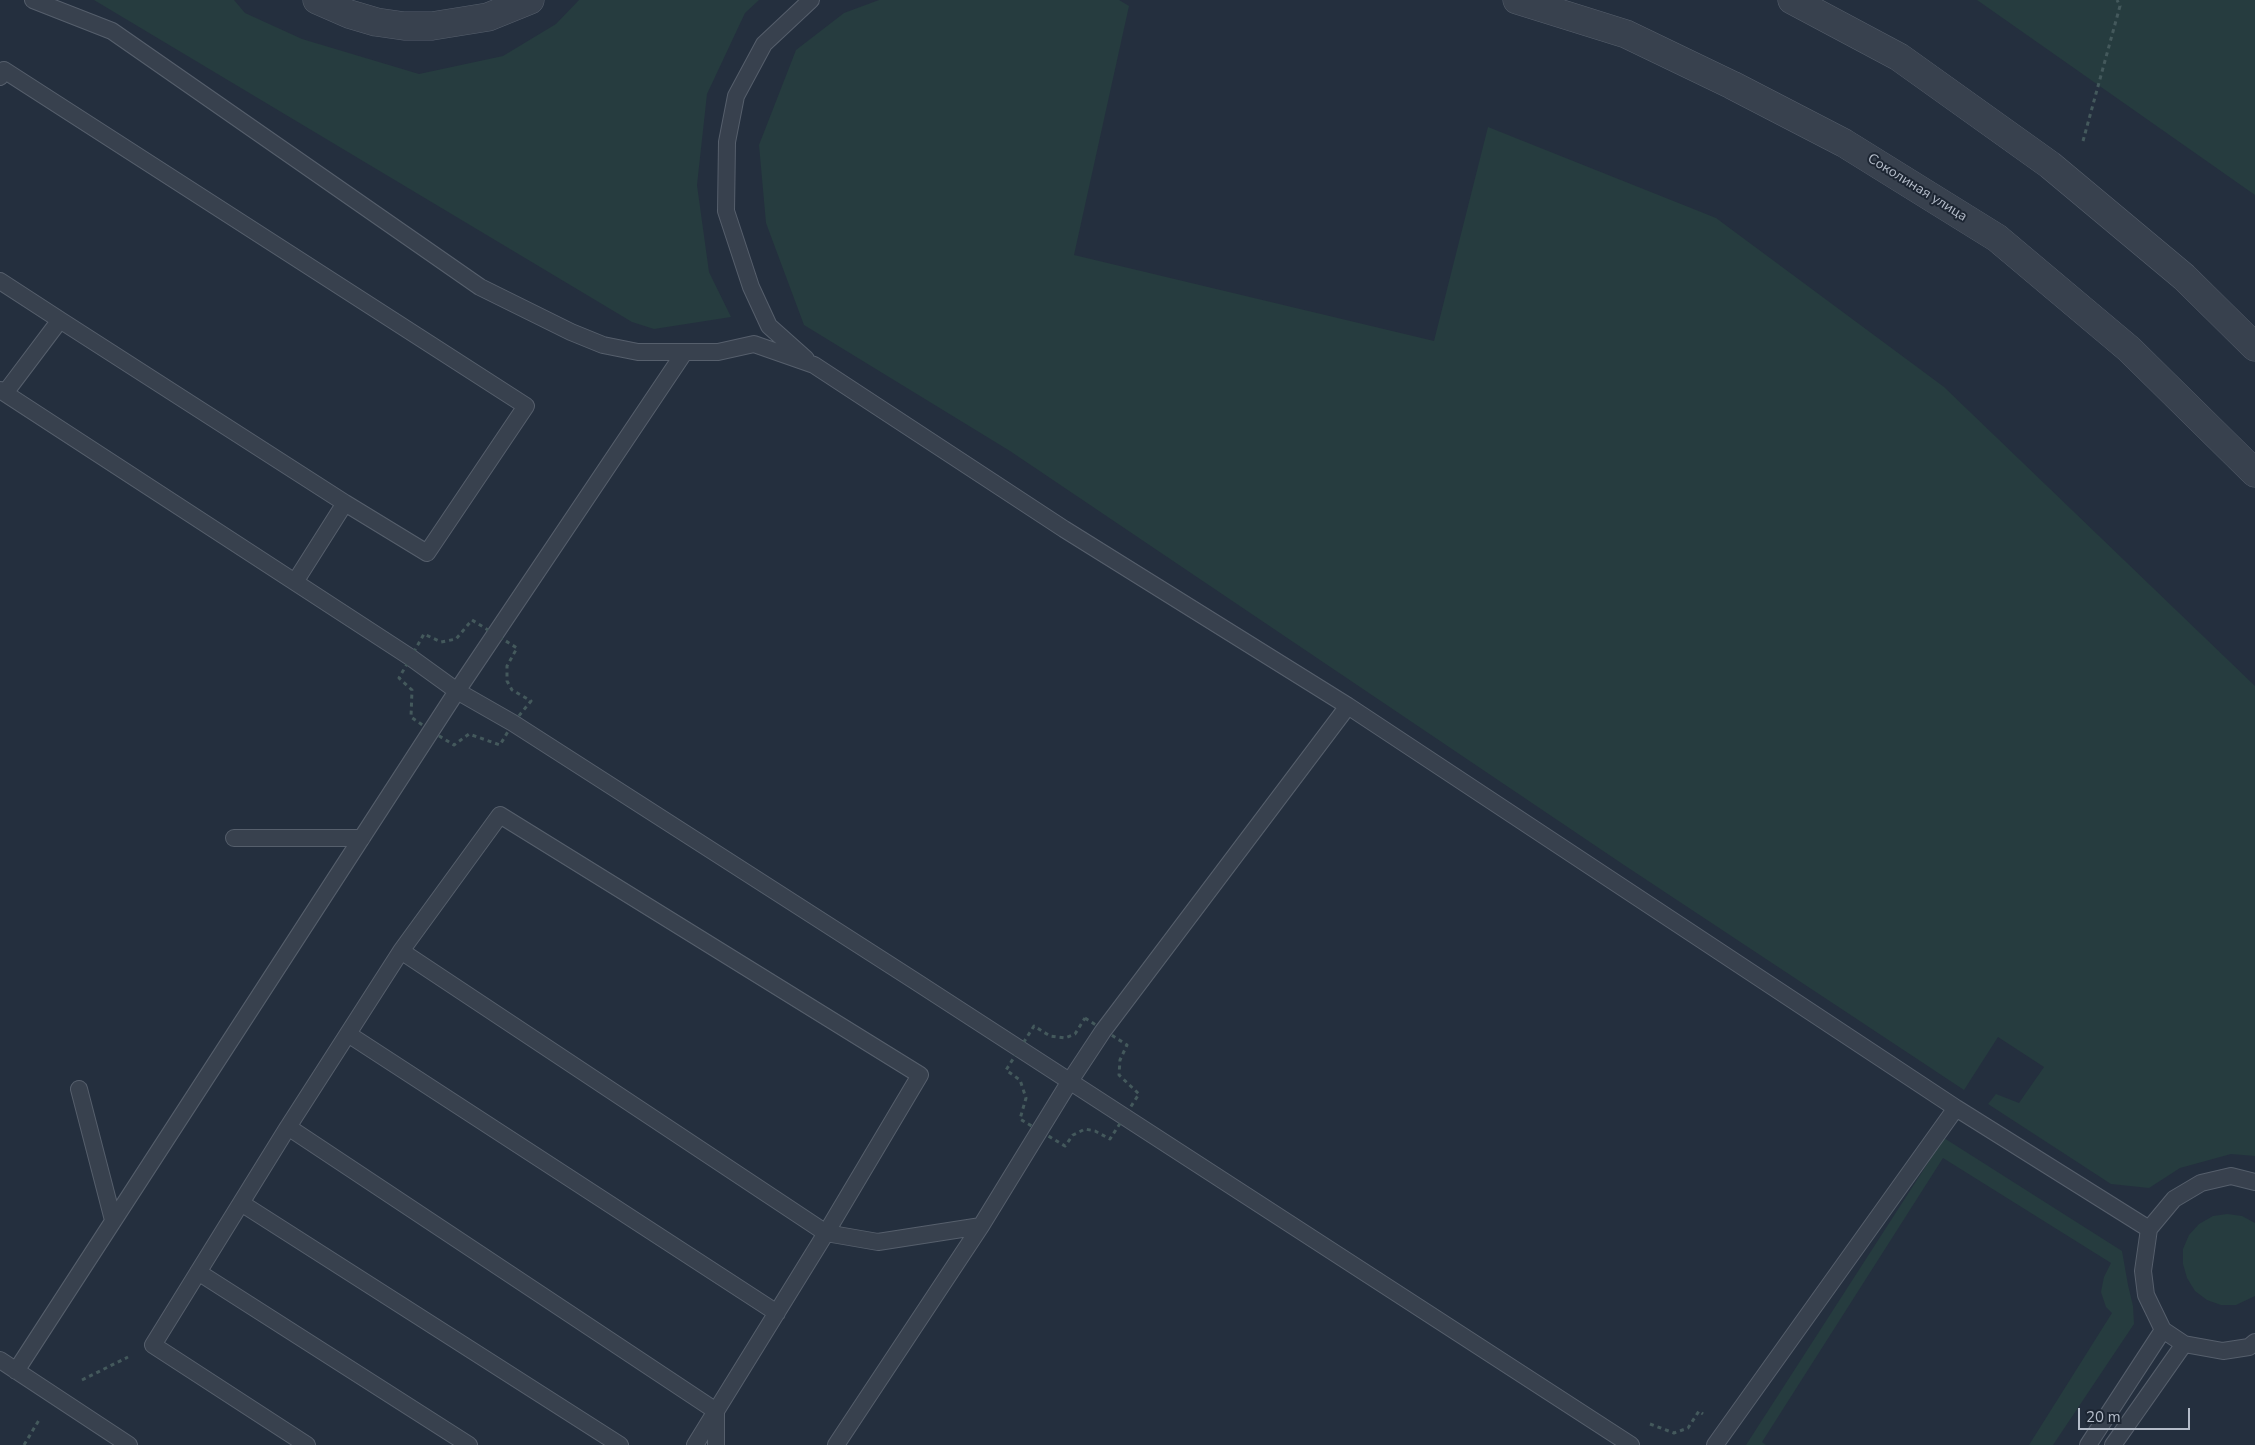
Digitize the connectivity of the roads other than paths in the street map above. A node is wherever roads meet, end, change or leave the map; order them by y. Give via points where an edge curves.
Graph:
1 (33, 0) edge
2 (317, 0) edge
3 (530, 0) edge
4 (811, 0) edge
5 (1518, 0) edge
6 (1792, 0) edge
7 (0, 77) edge
8 (0, 281) edge
9 (60, 320) junction
10 (2255, 347) edge
11 (684, 352) junction
12 (814, 365) junction
13 (2, 392) edge
14 (2255, 473) edge
15 (345, 503) junction
16 (295, 582) junction
17 (457, 691) junction
18 (1348, 706) junction
19 (234, 838) dead end
20 (362, 838) junction
21 (401, 951) junction
22 (348, 1034) junction
23 (1070, 1080) junction
24 (79, 1089) dead end
25 (1956, 1108) junction
26 (288, 1127) junction
27 (2255, 1182) edge
28 (241, 1203) junction
29 (113, 1220) junction
30 (981, 1226) junction
31 (2149, 1229) junction
32 (826, 1233) junction
33 (198, 1272) junction
34 (777, 1313) junction
35 (2163, 1330) junction
36 (2255, 1342) edge
37 (2184, 1344) junction
38 (0, 1360) edge
39 (16, 1371) junction
40 (716, 1411) junction
41 (1630, 1444) edge
42 (128, 1445) edge
43 (308, 1445) edge
44 (469, 1445) edge
45 (620, 1445) edge
46 (695, 1445) edge
47 (716, 1445) edge
48 (836, 1445) edge
49 (1715, 1445) edge
50 (2088, 1445) edge
51 (2113, 1445) edge

1 - 11 lane via 112,31 480,287 603,345 638,352
2 - 3 street via 376,22 432,26 488,17
4 - 12 lane via 764,44 736,96 727,142 726,211 751,287 768,326
5 - 14 street, Соколиная улица via 1626,34 1732,85 1844,144 1997,238 2129,349
6 - 10 street via 1899,57 2050,165 2184,277
7 - 15 lane via 4,70 526,406 427,553
8 - 9 lane
9 - 13 lane
9 - 15 lane
11 - 12 lane via 718,352 754,344
11 - 17 lane
12 - 18 lane via 1064,529
13 - 16 lane
15 - 16 lane
16 - 17 lane
17 - 20 lane
17 - 23 lane via 538,739
18 - 23 lane via 1109,1023
18 - 25 lane
19 - 20 lane
20 - 29 lane
21 - 22 lane
21 - 32 lane
21 - 32 lane via 500,815 920,1075
22 - 26 lane
22 - 34 lane
23 - 30 lane
23 - 41 lane
24 - 29 lane
25 - 31 lane
25 - 49 lane
26 - 28 lane
26 - 40 lane
27 - 31 lane via 2231,1176 2201,1183 2174,1199
28 - 33 lane
28 - 45 lane
29 - 39 lane
30 - 32 lane via 878,1242
30 - 48 lane
31 - 35 lane via 2143,1271 2146,1295
32 - 34 lane
33 - 43 lane via 153,1345
33 - 44 lane
34 - 40 lane
35 - 37 lane
35 - 50 lane
36 - 37 lane via 2249,1347 2223,1351
37 - 51 lane
38 - 39 lane
39 - 42 lane
40 - 46 lane
40 - 47 lane

